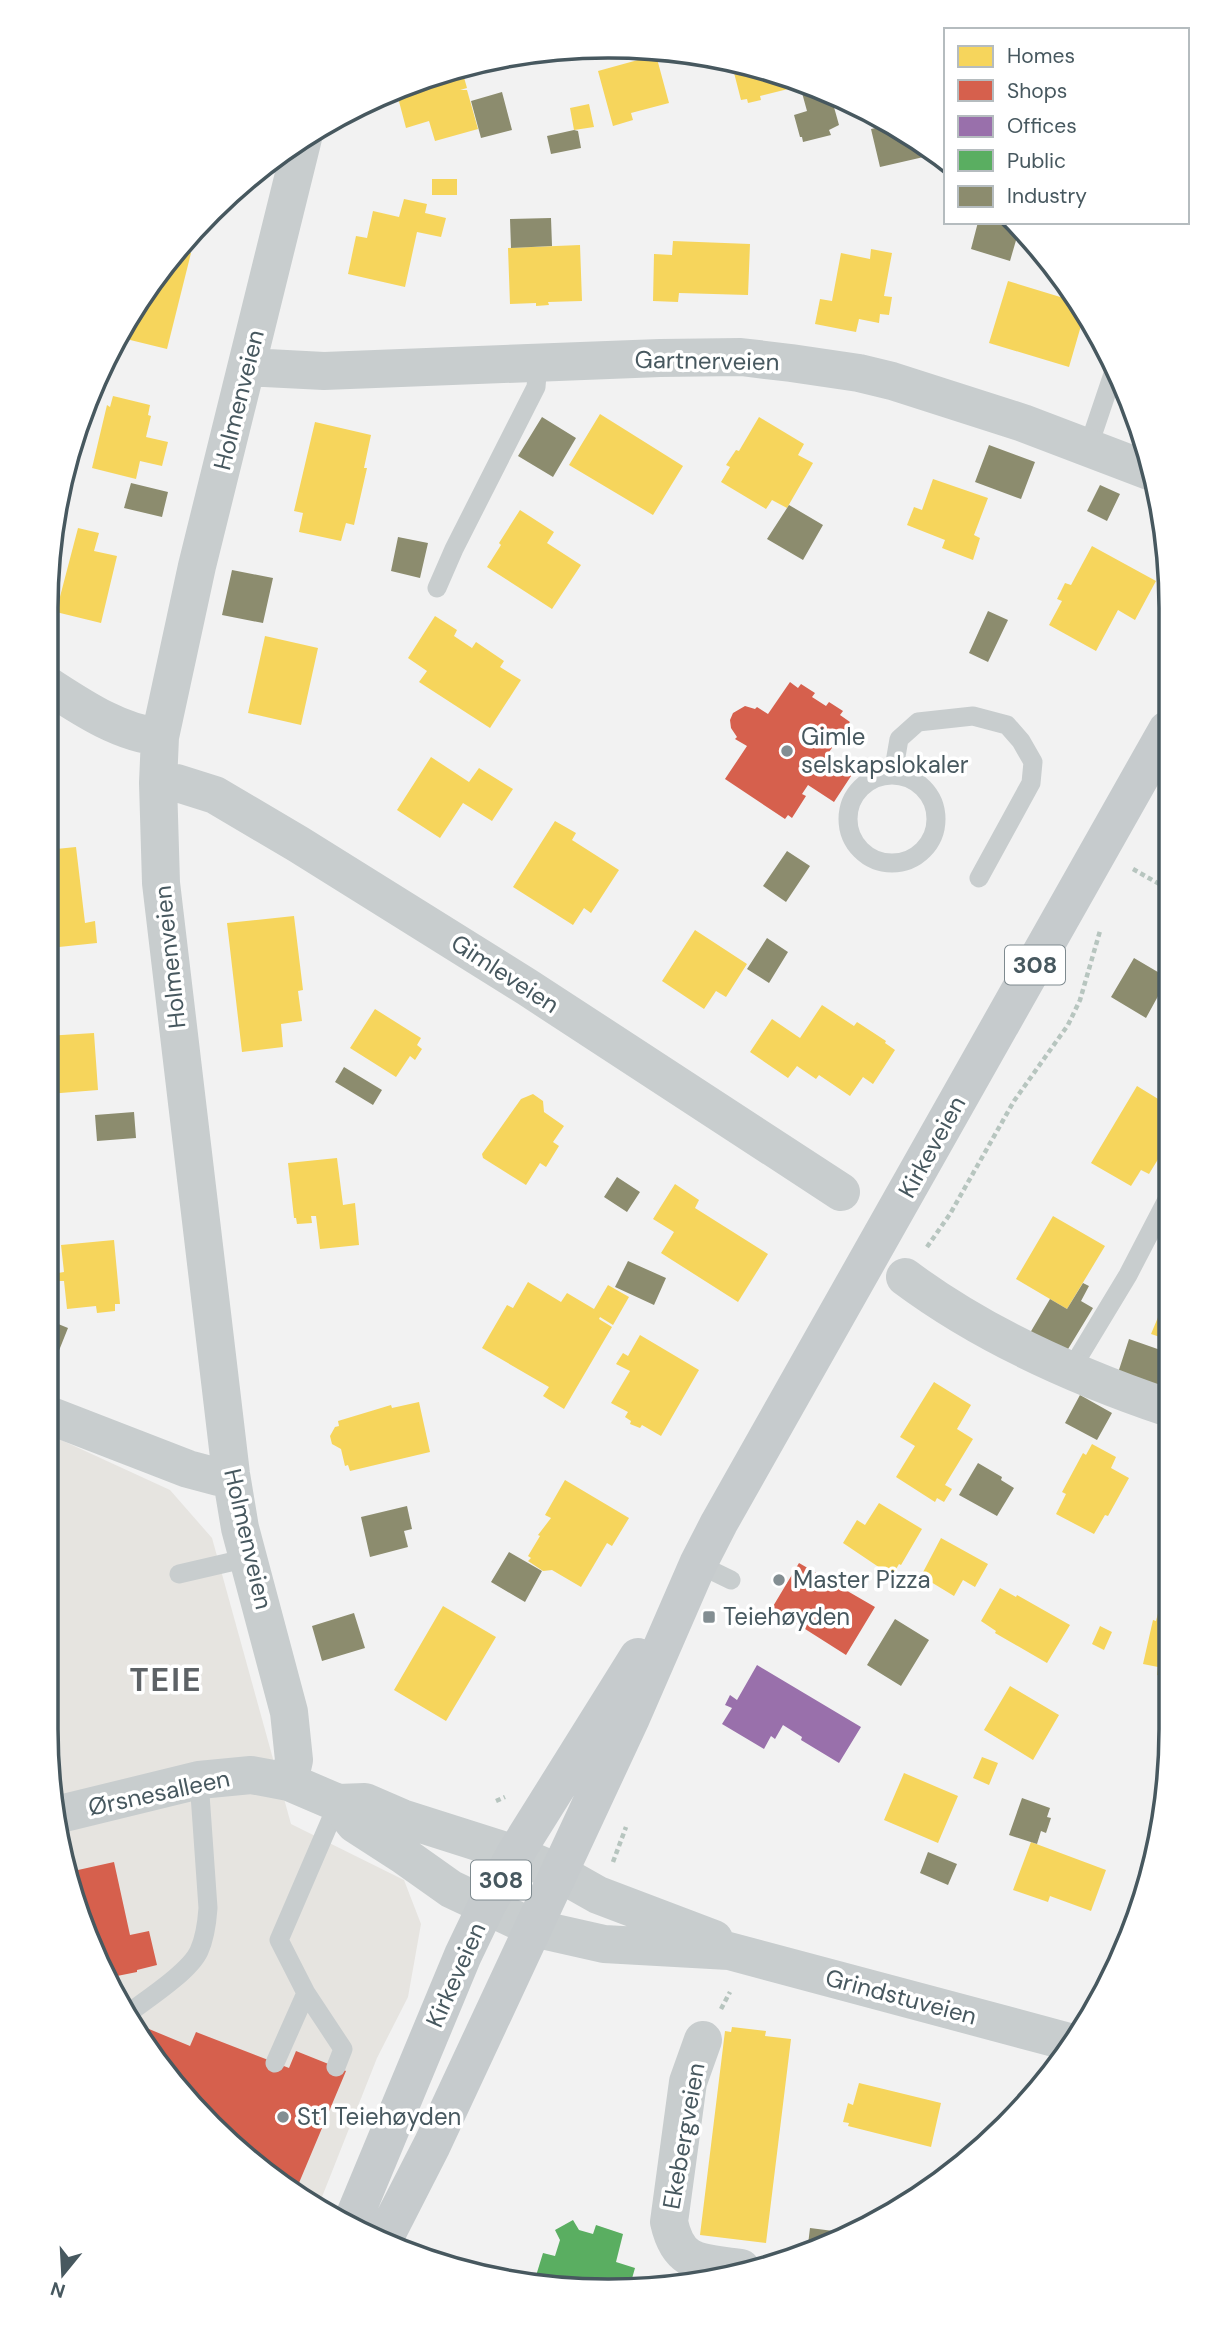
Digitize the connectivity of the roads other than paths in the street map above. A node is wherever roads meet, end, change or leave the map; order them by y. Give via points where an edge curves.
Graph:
1 (299, 154) edge
2 (538, 363) junction
3 (247, 367) junction
4 (1110, 383) edge
5 (1088, 448) junction
6 (1140, 468) edge
7 (437, 588) dead end
8 (58, 692) edge
9 (160, 737) junction
10 (1159, 744) edge
11 (893, 774) junction
12 (158, 783) junction
13 (979, 878) dead end
14 (841, 1192) dead end
15 (1159, 1215) edge
16 (905, 1277) road end
17 (1070, 1371) junction
18 (1159, 1404) edge
19 (58, 1419) edge
20 (231, 1474) junction
21 (248, 1558) junction
22 (179, 1574) dead end
23 (199, 1780) junction
24 (289, 1782) junction
25 (338, 1803) junction
26 (64, 1813) edge
27 (537, 1863) junction
28 (509, 1917) junction
29 (729, 1951) junction
30 (306, 1993) junction
31 (135, 2008) edge
32 (703, 2040) dead end
33 (1062, 2040) edge
34 (275, 2063) dead end
35 (336, 2067) dead end
36 (354, 2216) edge
37 (387, 2232) edge
38 (728, 2266) edge

1 - 3 street, Holmenveien
2 - 3 street, Gartnerveien via 324,372
2 - 5 street, Gartnerveien via 741,357 791,362 891,381
2 - 7 lane via 536,387
3 - 9 street, Holmenveien
4 - 5 lane
5 - 6 street, Gartnerveien
8 - 9 street via 99,717
9 - 12 street, Holmenveien
10 - 27 main road, Kirkeveien / 308 via 779,1413 714,1572 631,1718
11 - 11 lane via 923,786 937,815 928,846 916,857 884,863 857,846 849,831 848,815 852,798 863,785
11 - 13 lane via 900,738 918,722 973,716 1007,725 1021,741 1033,762 1031,783
12 - 14 street, Gimleveien via 177,783 215,795 298,844
12 - 20 street, Holmenveien via 161,883
15 - 17 lane
16 - 17 street via 946,1307
17 - 18 street
19 - 20 street via 188,1469 218,1477
20 - 21 street, Holmenveien
21 - 22 lane
21 - 24 street, Holmenveien via 289,1712 294,1760
23 - 24 street, Ørsnesalleen via 251,1775
23 - 26 street, Ørsnesalleen
23 - 31 lane via 208,1908 199,1952 176,1977
24 - 25 street, Ørsnesalleen
25 - 27 street, Ørsnesalleen via 365,1802
25 - 28 street, Ørsnesalleen via 355,1824 451,1889
25 - 30 lane via 279,1940
27 - 28 main road, Kirkeveien / 308
27 - 28 main road, Kirkeveien / 308
27 - 29 street, Grindstuveien via 598,1895 721,1942
28 - 29 street, Grindstuveien via 604,1944
28 - 36 main road, Kirkeveien / 308 via 458,1968
28 - 37 main road, Kirkeveien / 308 via 432,2145
29 - 33 street, Grindstuveien
30 - 34 lane
30 - 35 lane via 343,2049
32 - 38 street, Ekebergveien via 688,2082 669,2222 680,2251 695,2261

